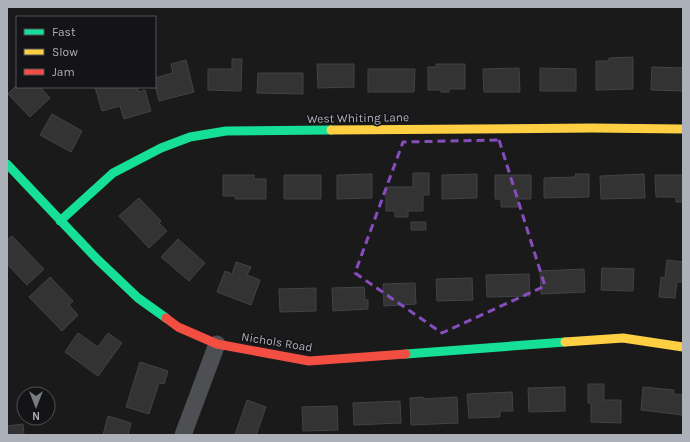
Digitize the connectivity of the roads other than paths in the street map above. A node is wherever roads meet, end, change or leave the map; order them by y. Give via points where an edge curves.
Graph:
1 (683, 129) edge
2 (7, 164) edge
3 (60, 221) junction
4 (216, 344) junction
5 (683, 347) edge
6 (183, 435) edge

1 - 3 street, West Whiting Lane via 274,131 226,132 190,137 161,148 113,173
2 - 3 street, Nichols Road
3 - 4 street, Nichols Road via 138,298 178,327
4 - 5 street, Nichols Road via 309,361 624,338
4 - 6 street

